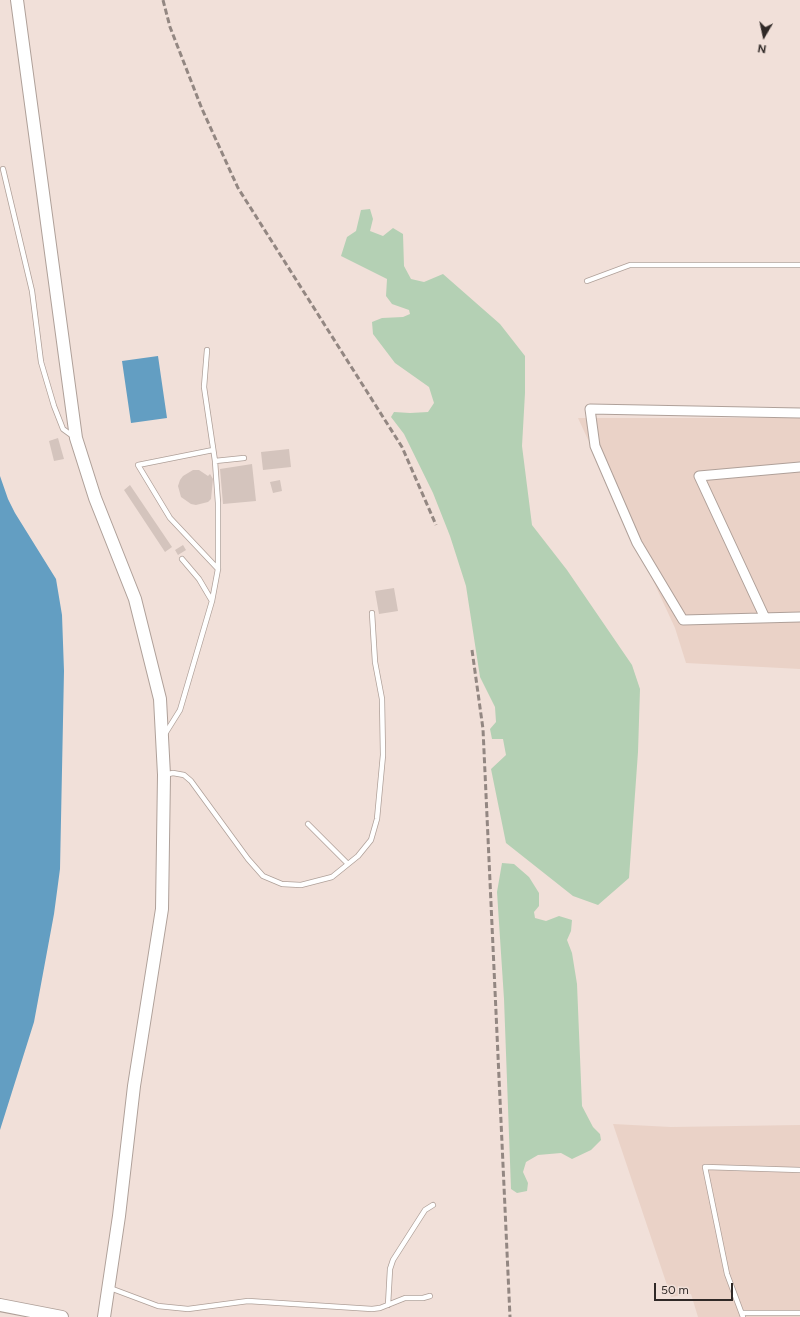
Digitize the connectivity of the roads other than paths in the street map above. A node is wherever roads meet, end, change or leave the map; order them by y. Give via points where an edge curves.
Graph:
1 (17, 0) edge
2 (3, 169) dead end
3 (800, 265) edge
4 (587, 281) dead end
5 (207, 350) dead end
6 (800, 413) edge
7 (76, 438) junction
8 (213, 450) junction
9 (244, 458) dead end
10 (215, 461) junction
11 (800, 466) edge
12 (182, 559) dead end
13 (218, 569) junction
14 (212, 601) junction
15 (372, 613) dead end
16 (800, 617) edge
17 (765, 618) junction
18 (162, 739) junction
19 (164, 775) junction
20 (308, 824) dead end
21 (348, 864) junction
22 (800, 1170) edge
23 (433, 1205) dead end
24 (108, 1288) junction
25 (430, 1296) dead end
26 (0, 1305) edge
27 (388, 1305) junction
28 (800, 1314) edge
29 (743, 1315) edge
30 (62, 1317) edge
31 (104, 1317) edge

1 - 7 street
2 - 7 lane via 32,291 41,362 63,429
3 - 4 lane via 630,265
5 - 8 lane via 204,387
6 - 17 street via 590,409 595,446 637,542 683,620
7 - 18 street via 95,498 135,599 160,699
8 - 10 lane
8 - 13 lane via 138,465 170,518
9 - 10 lane
10 - 13 lane
11 - 17 street via 699,476
12 - 14 lane via 199,579
13 - 14 lane
14 - 18 lane via 180,710
15 - 21 lane via 375,662 382,699 383,756 378,819 371,840
16 - 17 street
18 - 19 street
19 - 21 lane via 184,775 191,781 263,876 282,884 301,885 332,877
19 - 24 street via 162,909 134,1086
20 - 21 lane
22 - 29 lane via 705,1167 727,1274
23 - 27 lane via 425,1210 393,1260
24 - 27 lane via 158,1306 182,1309 248,1301 372,1309
24 - 31 street
25 - 27 lane via 405,1298
26 - 30 street
28 - 29 lane

